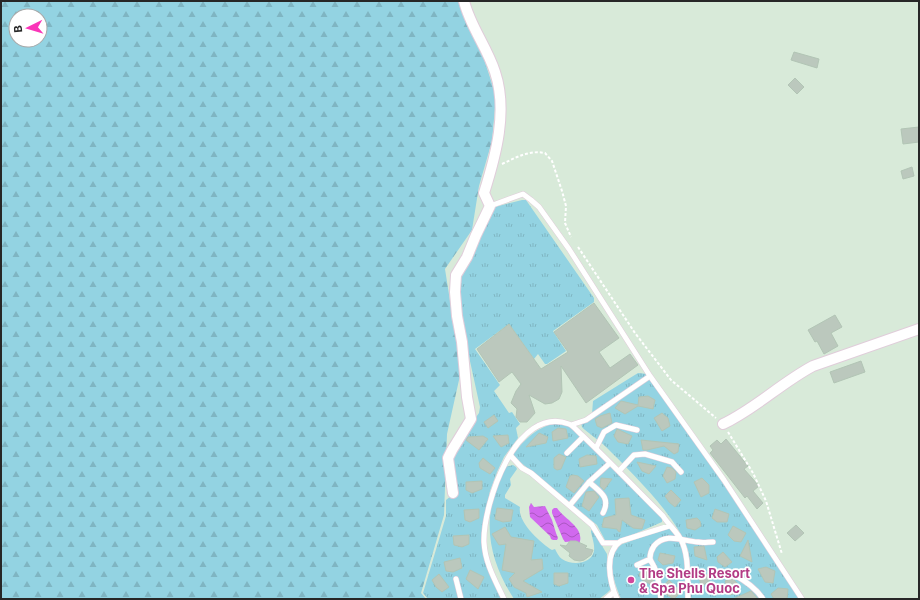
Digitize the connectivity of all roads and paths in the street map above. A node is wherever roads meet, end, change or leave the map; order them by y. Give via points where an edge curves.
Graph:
1 (464, 1) edge
2 (492, 168) junction
3 (490, 206) junction
4 (919, 329) edge
5 (650, 376) junction
6 (723, 424) junction
7 (571, 425) junction
8 (637, 430) dead end
9 (583, 437) junction
10 (596, 448) junction
11 (567, 453) dead end
12 (510, 455) junction
13 (610, 463) junction
14 (619, 471) junction
15 (681, 472) dead end
16 (589, 482) junction
17 (453, 493) dead end
18 (570, 505) dead end
19 (603, 513) dead end
20 (669, 526) junction
21 (681, 539) junction
22 (713, 542) dead end
23 (617, 543) junction
24 (782, 556) dead end
25 (650, 559) junction
26 (637, 565) dead end
27 (733, 574) dead end
28 (456, 579) dead end
29 (614, 592) junction
30 (461, 599) edge
31 (504, 599) edge
32 (606, 599) edge
33 (617, 599) edge
34 (661, 599) edge
35 (688, 599) edge
36 (763, 599) edge
37 (802, 599) edge

1 - 2 street via 495,72 500,95 501,122
2 - 3 street via 484,193
2 - 6 path via 527,152 545,153 552,161 562,191 566,206 565,223 570,236 635,333 671,380
3 - 5 lane via 523,194 538,207 569,248
3 - 17 street via 456,275 457,316 471,419 448,458
4 - 6 street via 813,366 799,373 739,417
5 - 7 lane via 586,420
5 - 37 lane via 724,480
6 - 24 path via 757,480
7 - 9 lane
7 - 12 lane via 550,422 536,428 522,439
8 - 10 lane via 616,425 604,432
9 - 10 lane
9 - 11 lane
10 - 13 lane
12 - 23 lane via 522,468 592,525 603,543
12 - 31 lane via 488,506 485,536 489,570
13 - 14 lane
13 - 16 lane
14 - 15 lane via 634,455 646,454 672,462
14 - 20 lane via 663,516
16 - 18 lane
16 - 19 lane via 606,500
20 - 21 lane
20 - 23 lane
21 - 22 lane
21 - 25 lane via 664,538 653,548
21 - 35 lane via 686,557
23 - 29 lane via 610,557 609,569
25 - 26 lane
25 - 34 lane via 658,577
27 - 36 lane
28 - 30 lane
29 - 32 lane
29 - 33 lane

